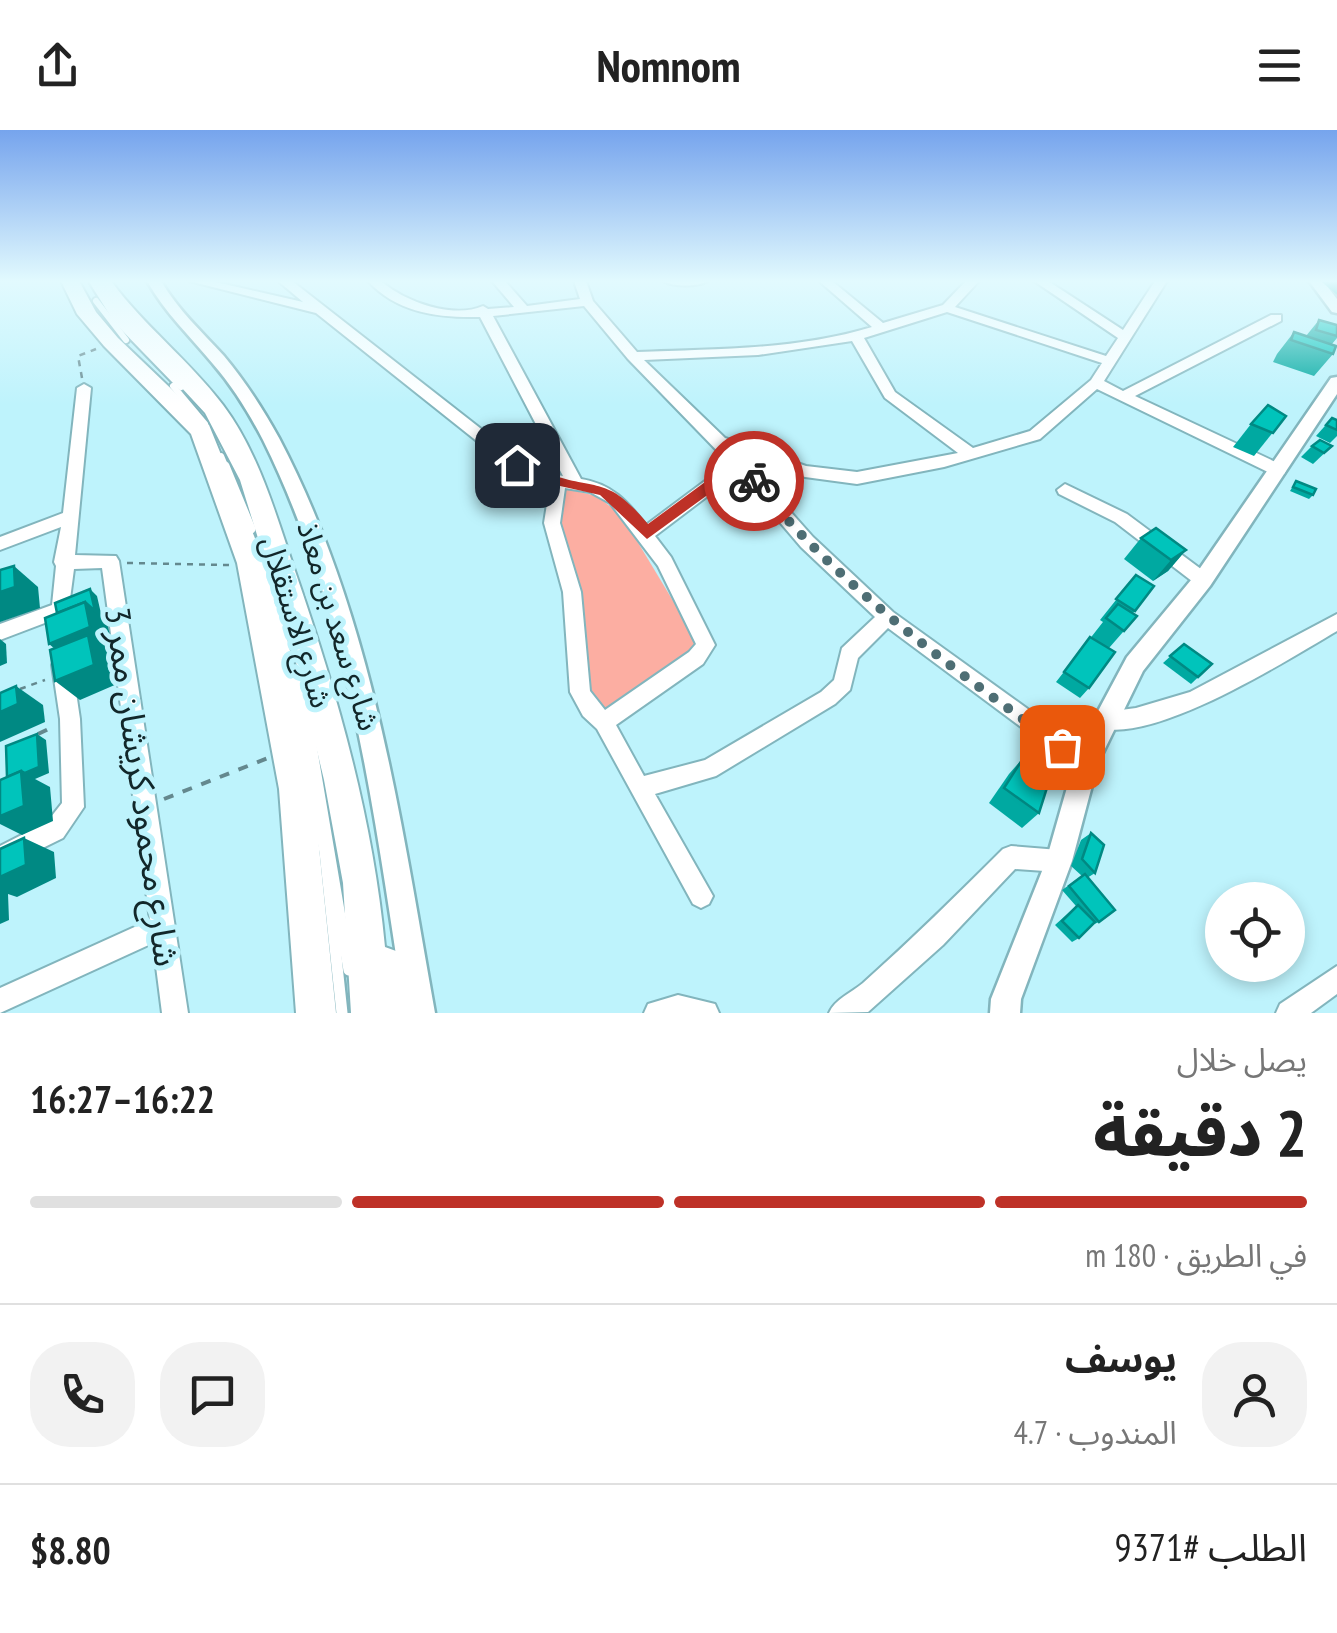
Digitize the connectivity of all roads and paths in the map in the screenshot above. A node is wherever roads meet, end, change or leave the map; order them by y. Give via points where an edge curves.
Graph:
1 (94, 322) edge
2 (112, 322) edge
3 (118, 322) edge
4 (132, 322) edge
5 (183, 322) edge
6 (335, 322) edge
7 (489, 322) edge
8 (605, 322) edge
9 (874, 322) edge
10 (903, 322) edge
11 (991, 322) edge
12 (1104, 322) edge
13 (1134, 322) edge
14 (1268, 322) edge
15 (882, 329) junction
16 (856, 336) junction
17 (1125, 336) junction
18 (111, 342) junction
19 (633, 356) junction
20 (1108, 361) junction
21 (1096, 382) junction
22 (1337, 382) edge
23 (84, 388) joint
24 (1124, 396) junction
25 (720, 442) junction
26 (970, 454) junction
27 (740, 464) junction
28 (1278, 470) junction
29 (566, 482) junction
30 (1065, 490) dead end
31 (69, 518) junction
32 (647, 533) junction
33 (0, 544) edge
34 (110, 561) junction
35 (63, 562) junction
36 (250, 563) junction
37 (1203, 580) junction
38 (58, 610) junction
39 (887, 617) junction
40 (1337, 622) edge
41 (0, 632) edge
42 (62, 673) junction
43 (14, 692) edge
44 (70, 719) junction
45 (1105, 720) junction
46 (604, 722) junction
47 (34, 736) edge
48 (288, 750) junction
49 (1086, 764) junction
50 (639, 788) junction
51 (143, 808) junction
52 (0, 858) edge
53 (1059, 861) junction
54 (361, 883) junction
55 (701, 896) dead end
56 (164, 926) junction
57 (1337, 980) edge
58 (0, 1001) edge
59 (1001, 1008) edge
60 (175, 1013) edge
61 (316, 1013) edge
62 (342, 1013) edge
63 (352, 1013) edge
64 (371, 1013) edge
65 (392, 1013) edge
66 (420, 1013) edge
67 (657, 1013) edge
68 (706, 1013) edge
69 (842, 1013) edge
70 (1289, 1013) edge

1 - 18 highway, شارع الاستقلال
2 - 62 lane via 200,418 248,521 297,701
3 - 63 lane via 209,418 254,516 292,642 315,754
4 - 54 highway, شارع الاستقلال via 214,409 252,480 310,658
5 - 66 street, شارع سعد بن معاذ via 253,408 311,526 364,696
6 - 29 street via 495,450 530,472
7 - 29 street
8 - 19 street
9 - 15 street
10 - 15 street
11 - 20 street
12 - 17 street
13 - 17 street
14 - 24 street
15 - 16 street
16 - 19 street via 758,351
16 - 26 street via 890,395
17 - 20 street
18 - 23 path via 78,356
18 - 36 highway, شارع الاستقلال via 201,431
19 - 25 street
20 - 21 street
21 - 24 street
21 - 26 street via 1034,435
22 - 28 street
23 - 31 street
24 - 28 street
25 - 26 street via 806,470 857,478
25 - 27 street
27 - 32 street
27 - 39 street via 808,542
28 - 37 street
29 - 32 street via 616,498
29 - 46 street via 552,523 572,592 580,692
30 - 37 street via 1109,510
31 - 33 street
31 - 35 street
32 - 46 street via 706,645
34 - 35 street
34 - 36 path via 197,568
34 - 51 street, شارع محمود كريشان ممر 3
35 - 38 street
36 - 48 highway, شارع الاستقلال
37 - 45 street via 1136,664
38 - 41 street
38 - 42 street
39 - 49 street
39 - 50 street via 849,654 843,684 828,698 710,769
40 - 45 street via 1157,714
42 - 43 path
42 - 44 street
44 - 47 path
44 - 52 street via 74,808 56,830
45 - 49 street
46 - 50 street
48 - 51 path
48 - 61 highway, شارع الاستقلال
49 - 53 street
50 - 55 street
51 - 56 street, شارع محمود كريشان ممر 3
53 - 59 street
53 - 69 street via 1010,856 934,936
54 - 64 highway, شارع الاستقلال
54 - 65 highway
56 - 58 street
56 - 60 street, شارع محمود كريشان ممر 3
57 - 70 street
67 - 68 street

